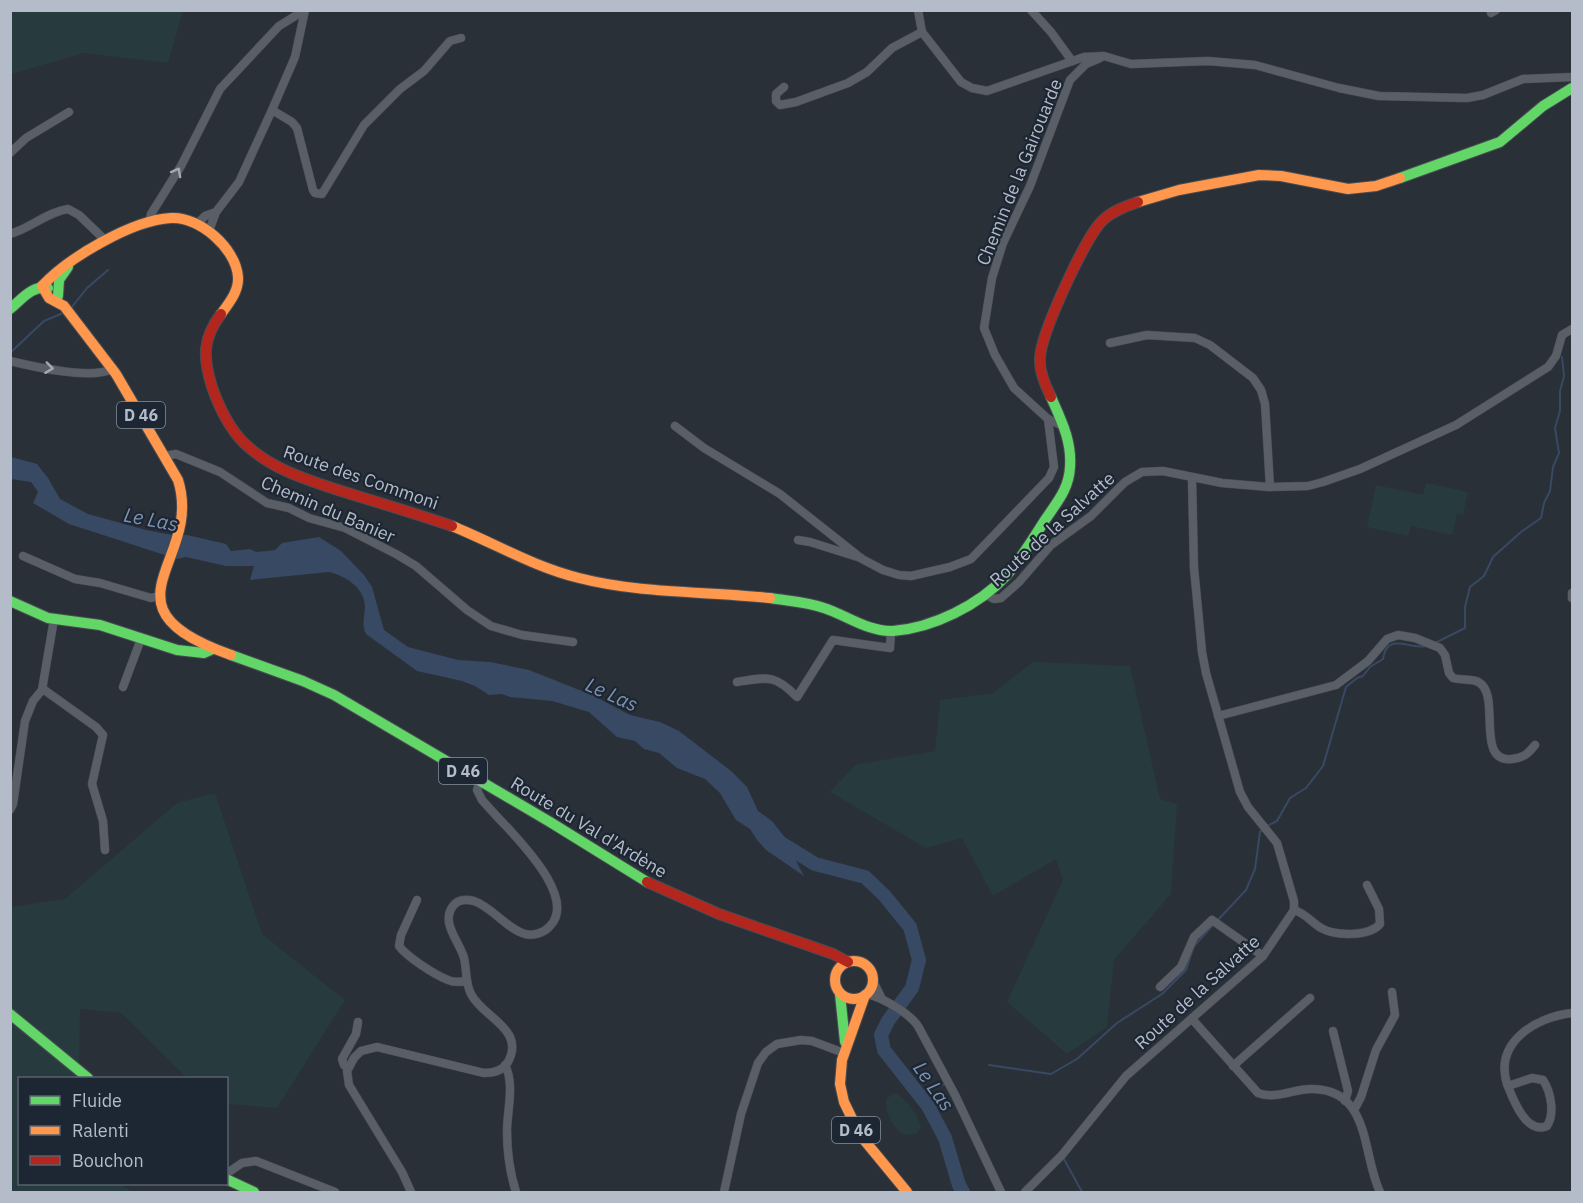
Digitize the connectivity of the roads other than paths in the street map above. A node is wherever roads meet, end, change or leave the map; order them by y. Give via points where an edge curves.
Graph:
1 (918, 10) edge
2 (1031, 10) edge
3 (305, 11) edge
4 (922, 32) junction
5 (461, 38) dead end
6 (1104, 56) junction
7 (1072, 61) junction
8 (1572, 77) edge
9 (784, 87) dead end
10 (1572, 88) edge
11 (272, 110) junction
12 (69, 112) dead end
13 (10, 153) edge
14 (216, 212) junction
15 (149, 223) junction
16 (197, 224) junction
17 (209, 231) junction
18 (10, 234) edge
19 (106, 241) junction
20 (79, 257) junction
21 (53, 297) junction
22 (10, 309) edge
23 (1572, 329) edge
24 (1110, 343) dead end
25 (10, 361) edge
26 (112, 369) junction
27 (1048, 419) junction
28 (675, 426) dead end
29 (1065, 427) junction
30 (164, 456) junction
31 (1192, 478) junction
32 (1270, 487) junction
33 (798, 540) dead end
34 (24, 556) dead end
35 (862, 559) junction
36 (1572, 593) edge
37 (987, 595) junction
38 (159, 596) junction
39 (1572, 598) edge
40 (10, 601) edge
41 (54, 619) junction
42 (891, 631) junction
43 (141, 639) junction
44 (573, 642) dead end
45 (213, 649) junction
46 (737, 682) dead end
47 (123, 687) dead end
48 (43, 689) junction
49 (1218, 716) junction
50 (1535, 745) dead end
51 (480, 781) junction
52 (10, 810) edge
53 (105, 850) dead end
54 (1367, 885) dead end
55 (417, 900) dead end
56 (1294, 910) junction
57 (815, 949) junction
58 (1263, 956) junction
59 (848, 962) junction
60 (835, 976) junction
61 (467, 981) junction
62 (873, 981) junction
63 (1160, 987) dead end
64 (1392, 992) dead end
65 (840, 994) junction
66 (866, 994) junction
67 (1310, 998) dead end
68 (884, 1000) junction
69 (1572, 1013) edge
70 (10, 1014) edge
71 (1192, 1019) junction
72 (358, 1022) dead end
73 (1333, 1031) dead end
74 (844, 1049) junction
75 (505, 1065) junction
76 (1233, 1066) junction
77 (348, 1068) junction
78 (87, 1077) edge
79 (1508, 1086) junction
80 (1345, 1101) junction
81 (1354, 1110) junction
82 (228, 1173) edge
83 (228, 1180) edge
84 (255, 1192) edge
85 (334, 1192) edge
86 (411, 1192) edge
87 (516, 1192) edge
88 (723, 1192) edge
89 (908, 1192) edge
90 (1001, 1192) edge
91 (1025, 1192) edge
92 (1380, 1192) edge

1 - 4 street
2 - 7 street
3 - 11 street via 293,64
15 -> 3 street via 220,89 279,26
4 - 7 street via 961,82 987,92
4 - 9 street via 892,48 867,72 848,82 780,105 776,94
5 - 11 street via 446,45 424,71 400,88 361,128 322,194 313,190 297,128
6 - 7 street
6 - 8 street via 1131,64 1208,61 1255,65 1379,96 1467,98 1523,79
6 - 27 street, Chemin de la Gairouarde via 1086,64 1070,80 1030,186 1003,243 992,278 984,328 1014,388
10 - 29 street via 1500,142 1381,185 1342,189 1296,178 1259,175 1136,202 1107,216 1089,239 1040,353 1041,374
11 - 14 street via 239,183
12 - 13 street via 26,138
14 - 16 street
14 - 17 street
15 - 16 street, Route des Commoni via 174,217
15 - 19 street, Route des Commoni
16 - 17 street, Route des Commoni
17 - 42 street, Route des Commoni via 235,262 239,282 208,334 205,361 228,422 242,441 276,466 455,527 562,574 600,583 819,606 876,629
18 - 19 street via 68,209 80,215
19 - 20 street, Route des Commoni
20 - 21 street, Route des Commoni via 62,273
20 - 21 street, Route des Commoni via 43,282
21 - 22 street via 35,288
21 - 26 street, D 46
23 - 32 street via 1562,335 1555,359 1543,371 1456,425 1323,482
24 - 32 street via 1147,335 1195,338 1253,378 1265,404
25 -> 26 street via 88,373
26 - 30 street, D 46
27 - 29 street, Chemin de la Gairouarde
27 - 35 street via 1054,467 1049,477 971,559 911,576 883,570
28 - 35 street via 780,494
29 - 37 street via 1070,470 1065,491 1013,568
30 - 38 street, D 46 via 182,491 183,512
30 - 44 street, Chemin du Banier via 176,454 220,472 267,503 345,528 396,554 491,626
31 - 32 street
31 - 37 street, Route de la Salvatte via 1163,471 1142,472 1132,477 1091,516 1051,546 1001,598
31 - 49 street via 1196,607
33 - 35 street
34 - 38 street via 75,579 151,598
36 - 39 street
37 - 42 street via 945,616
38 - 45 street, Route du Val d'Ardène / D 46 via 173,626
40 - 41 street
41 - 43 street via 103,626
41 - 48 street
42 - 46 street via 890,648 833,640 797,697 786,685 767,677
43 - 45 street via 196,653 205,654
43 - 47 street
45 - 51 street, Route du Val d'Ardène / D 46 via 325,690
48 - 52 street via 25,721
48 - 53 street via 103,735 92,784 103,821
49 - 50 street via 1336,685 1368,662 1392,637 1403,635 1432,644 1445,655 1453,678 1478,681 1484,686 1489,699 1491,744 1498,756 1520,758
49 - 56 street via 1242,797 1279,846
51 - 57 street, Route du Val d'Ardène / D 46 via 669,894
51 - 61 street via 477,790 482,800 544,871 555,897 557,914 544,931 527,934 479,903 456,903 448,920 463,953
54 - 56 street via 1381,915 1380,924 1372,930 1324,930
55 - 61 street via 399,946 447,980
56 - 58 street, Route de la Salvatte
57 - 59 street, Route du Val d'Ardène / D 46
57 - 60 street via 829,961
58 - 63 street via 1212,920 1194,937 1181,967
58 - 71 street, Route de la Salvatte
59 - 60 street
59 - 62 street via 865,965
60 - 65 street
61 - 75 street via 475,1001 509,1035 511,1052
62 - 66 street
62 - 68 street
64 - 81 street via 1395,1015 1376,1050
65 - 66 street via 855,999
65 - 74 street, D 46
66 - 68 street
66 - 74 street, D 46
67 - 76 street
68 - 90 street via 916,1022
69 - 79 street via 1536,1024 1514,1040 1504,1068
70 - 78 street
71 - 76 street
71 - 91 street, Route de la Salvatte via 1126,1076 1062,1155
72 - 77 street via 342,1059
73 - 80 street via 1348,1091
74 - 88 street via 801,1040 777,1044 766,1052 758,1062 741,1114
74 - 89 street, D 46 via 840,1078 847,1114 864,1141
75 - 77 street via 484,1073 376,1047 361,1051
75 - 87 street via 510,1085 508,1151
76 - 80 street via 1261,1095 1312,1089 1333,1093
77 - 86 street via 349,1085
79 - 79 street via 1532,1078 1543,1080 1551,1113 1547,1126 1537,1129 1530,1124
80 - 81 street
81 - 92 street via 1361,1121
82 - 85 street via 242,1163 256,1161
83 - 84 street

